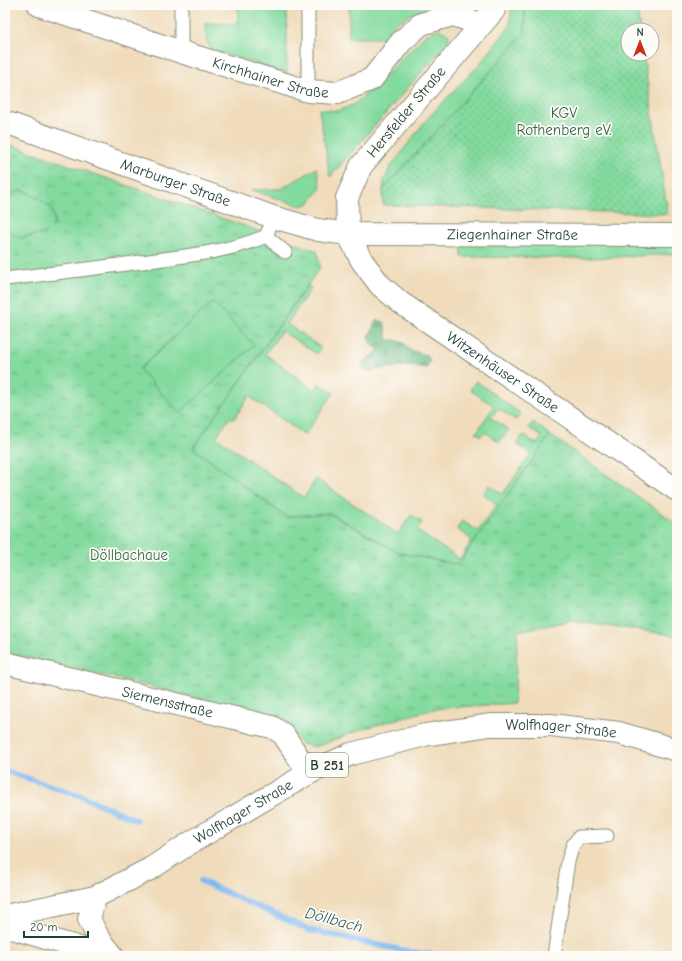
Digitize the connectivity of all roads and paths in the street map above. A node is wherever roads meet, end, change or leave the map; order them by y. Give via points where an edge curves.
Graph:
1 (39, 5) edge
2 (181, 5) edge
3 (308, 5) edge
4 (494, 5) edge
5 (481, 24) junction
6 (181, 52) junction
7 (308, 91) junction
8 (5, 122) edge
9 (270, 227) junction
10 (348, 234) junction
11 (677, 235) edge
12 (285, 252) dead end
13 (5, 279) edge
14 (677, 490) edge
15 (5, 663) edge
16 (677, 750) edge
17 (309, 773) junction
18 (608, 836) dead end
19 (95, 897) junction
20 (5, 916) edge
21 (5, 926) edge
22 (107, 956) edge
23 (113, 956) edge
24 (554, 956) edge

1 - 6 street, Kirchhainer Straße
2 - 6 lane
3 - 7 lane
4 - 5 street, Hersfelder Straße via 494,10
5 - 7 street, Kirchhainer Straße via 453,15 421,24 401,42 372,79 337,93
5 - 10 street, Hersfelder Straße via 360,166 347,198
6 - 7 street, Kirchhainer Straße
8 - 9 street, Marburger Straße
9 - 10 street, Marburger Straße
9 - 12 lane
9 - 13 lane via 256,240 207,253
10 - 11 street, Ziegenhainer Straße
10 - 14 street, Witzenhäuser Straße via 362,261 380,285 401,303
15 - 17 street, Siemensstraße via 272,727 282,734
16 - 17 street, Wolfhager Straße / B 251 via 619,733 551,725 490,725 425,735 351,754
17 - 19 street, Wolfhager Straße / B 251 via 150,869
18 - 24 lane via 579,837 574,845 568,861
19 - 20 street, Wolfhager Straße / B 251
19 - 23 street via 89,919 98,938
21 - 22 street

